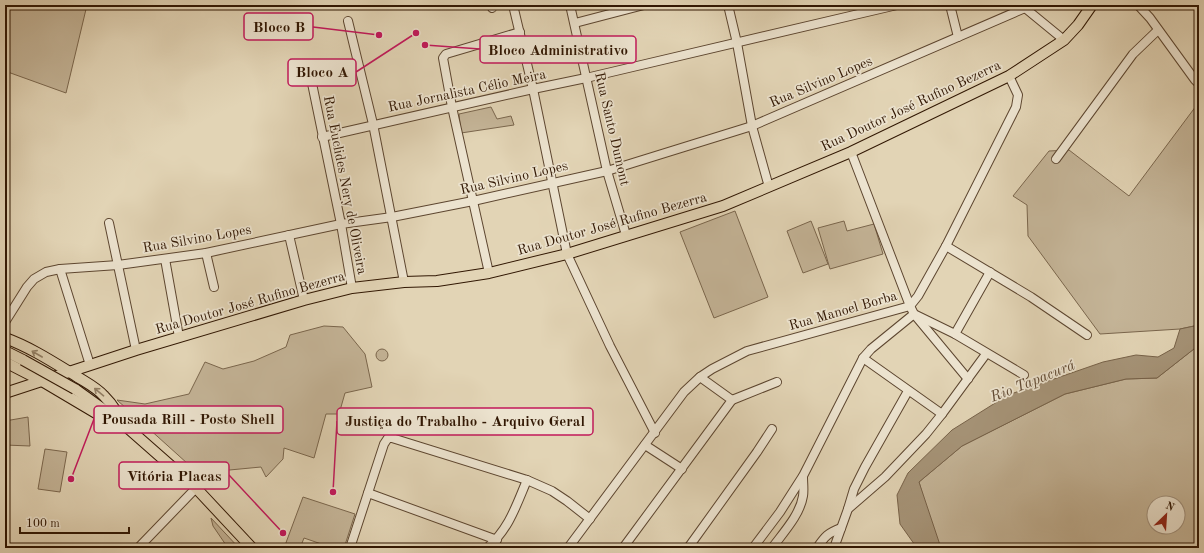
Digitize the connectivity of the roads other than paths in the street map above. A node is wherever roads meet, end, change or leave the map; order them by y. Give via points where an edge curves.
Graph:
1 (513, 5) edge
2 (570, 5) edge
3 (644, 5) edge
4 (728, 5) edge
5 (897, 5) edge
6 (950, 5) edge
7 (1092, 5) edge
8 (1138, 5) edge
9 (1026, 6) edge
10 (348, 21) dead end
11 (575, 23) junction
12 (1158, 30) junction
13 (520, 32) junction
14 (958, 37) junction
15 (1064, 40) junction
16 (737, 43) junction
17 (308, 64) dead end
18 (1008, 76) junction
19 (586, 78) junction
20 (1199, 84) edge
21 (533, 89) junction
22 (452, 107) junction
23 (373, 124) junction
24 (752, 126) junction
25 (322, 137) junction
26 (851, 152) junction
27 (1056, 159) dead end
28 (607, 171) junction
29 (552, 182) junction
30 (769, 186) junction
31 (473, 201) junction
32 (392, 217) junction
33 (109, 222) dead end
34 (341, 224) junction
35 (289, 235) junction
36 (626, 235) junction
37 (946, 246) junction
38 (206, 252) junction
39 (567, 254) junction
40 (165, 259) junction
41 (118, 266) junction
42 (60, 269) junction
43 (990, 272) junction
44 (489, 273) junction
45 (404, 282) junction
46 (214, 287) dead end
47 (352, 288) junction
48 (304, 300) junction
49 (910, 306) junction
50 (914, 314) junction
51 (5, 322) edge
52 (955, 334) junction
53 (1087, 335) dead end
54 (179, 337) junction
55 (5, 338) edge
56 (136, 350) junction
57 (5, 351) edge
58 (986, 354) junction
59 (863, 358) junction
60 (5, 362) edge
61 (90, 364) junction
62 (68, 371) junction
63 (1024, 375) dead end
64 (700, 377) junction
65 (968, 379) junction
66 (42, 381) junction
67 (777, 382) dead end
68 (908, 391) junction
69 (5, 392) edge
70 (732, 400) junction
71 (942, 414) junction
72 (120, 422) junction
73 (772, 429) dead end
74 (654, 433) junction
75 (133, 434) junction
76 (645, 445) junction
77 (682, 469) junction
78 (803, 476) junction
79 (527, 480) junction
80 (196, 488) junction
81 (368, 494) junction
82 (848, 509) junction
83 (590, 519) junction
84 (841, 528) junction
85 (497, 540) junction
86 (140, 546) dead end
87 (252, 548) edge
88 (350, 548) edge
89 (488, 548) edge
90 (568, 548) edge
91 (622, 548) edge
92 (688, 548) edge
93 (753, 548) edge
94 (772, 548) edge
95 (817, 548) edge
96 (834, 548) edge

1 - 13 street
2 - 11 street, Rua Santo Dumont
3 - 11 street
4 - 16 street
5 - 16 street, Rua Jornalista Célio Meira
6 - 14 street
7 - 15 main road, Rua Doutor José Rufino Bezerra
8 - 12 street
9 - 14 street, Rua Silvino Lopes
9 - 15 street
10 - 23 street
11 - 19 street, Rua Santo Dumont
12 - 20 street
12 - 27 street via 1133,54
13 - 21 street
13 - 22 street via 446,54 443,58
14 - 24 street, Rua Silvino Lopes
15 - 18 main road, Rua Doutor José Rufino Bezerra
16 - 19 street, Rua Jornalista Célio Meira
16 - 24 street
17 - 25 street, Rua Euclides Nery de Oliveira
18 - 26 main road, Rua Doutor José Rufino Bezerra
18 - 37 street, Rua Manoel Borba via 1018,95 1016,107
19 - 21 street, Rua Jornalista Célio Meira
19 - 28 street, Rua Santo Dumont
21 - 22 street, Rua Jornalista Célio Meira
21 - 29 street
22 - 23 street, Rua Jornalista Célio Meira
22 - 31 street
23 - 25 street, Rua Jornalista Célio Meira
23 - 32 street
24 - 28 street, Rua Silvino Lopes
24 - 30 street
25 - 34 street, Rua Euclides Nery de Oliveira
26 - 30 main road, Rua Doutor José Rufino Bezerra
26 - 49 street
28 - 29 street, Rua Silvino Lopes
28 - 36 street, Rua Santo Dumont
29 - 31 street, Rua Silvino Lopes
29 - 39 street
30 - 36 main road, Rua Doutor José Rufino Bezerra via 723,206
31 - 32 street, Rua Silvino Lopes
31 - 44 street
32 - 34 street, Rua Silvino Lopes
32 - 45 street
33 - 41 street
34 - 35 street, Rua Silvino Lopes
34 - 47 street, Rua Euclides Nery de Oliveira
35 - 38 street, Rua Silvino Lopes
35 - 48 street
36 - 39 main road, Rua Doutor José Rufino Bezerra
37 - 43 street
37 - 49 street, Rua Manoel Borba
38 - 40 street, Rua Silvino Lopes
38 - 46 street
39 - 44 main road, Rua Doutor José Rufino Bezerra
39 - 74 street
40 - 41 street, Rua Silvino Lopes
40 - 54 street
41 - 42 street, Rua Silvino Lopes
41 - 56 street
42 - 51 street, Rua Silvino Lopes via 46,272 34,279
42 - 61 street
43 - 52 street
43 - 53 street
44 - 45 main road, Rua Doutor José Rufino Bezerra via 437,281
45 - 47 main road, Rua Doutor José Rufino Bezerra
47 - 48 main road, Rua Doutor José Rufino Bezerra
48 - 54 main road, Rua Doutor José Rufino Bezerra
49 - 50 street
49 - 64 street, Rua Manoel Borba via 747,351
50 - 52 street
50 - 59 street
50 - 65 street
52 - 58 street
54 - 56 main road, Rua Doutor José Rufino Bezerra
62 -> 55 main road
56 - 61 main road, Rua Doutor José Rufino Bezerra
57 - 72 main road, bridge via 75,390
58 - 63 street
58 - 65 street
59 - 68 street
59 - 78 street
60 - 66 main road
61 - 62 main road, Rua Doutor José Rufino Bezerra
62 - 66 main road, Rua Doutor José Rufino Bezerra
72 -> 62 main road via 116,410 104,395
64 - 70 street
64 - 74 street, Rua Manoel Borba via 684,392
65 - 71 street
66 - 69 main road, Rua Doutor José Rufino Bezerra
66 - 75 main road
67 - 70 street
68 - 71 street
68 - 82 street via 865,467
70 - 77 street
71 - 82 street via 885,477
72 - 75 main road
73 - 92 street
74 - 76 street, Rua Manoel Borba
75 - 80 main road
76 - 77 street
76 - 83 street, Rua Manoel Borba
77 - 91 street
78 - 93 street
78 - 94 street via 803,497 800,506
79 - 81 street via 388,438
79 - 83 street via 567,500
79 - 85 street via 509,522
80 - 86 street
80 - 87 main road
81 - 85 street
81 - 88 street
82 - 84 street
83 - 90 street, Rua Manoel Borba
84 - 95 street via 824,537
84 - 96 street
85 - 89 street

